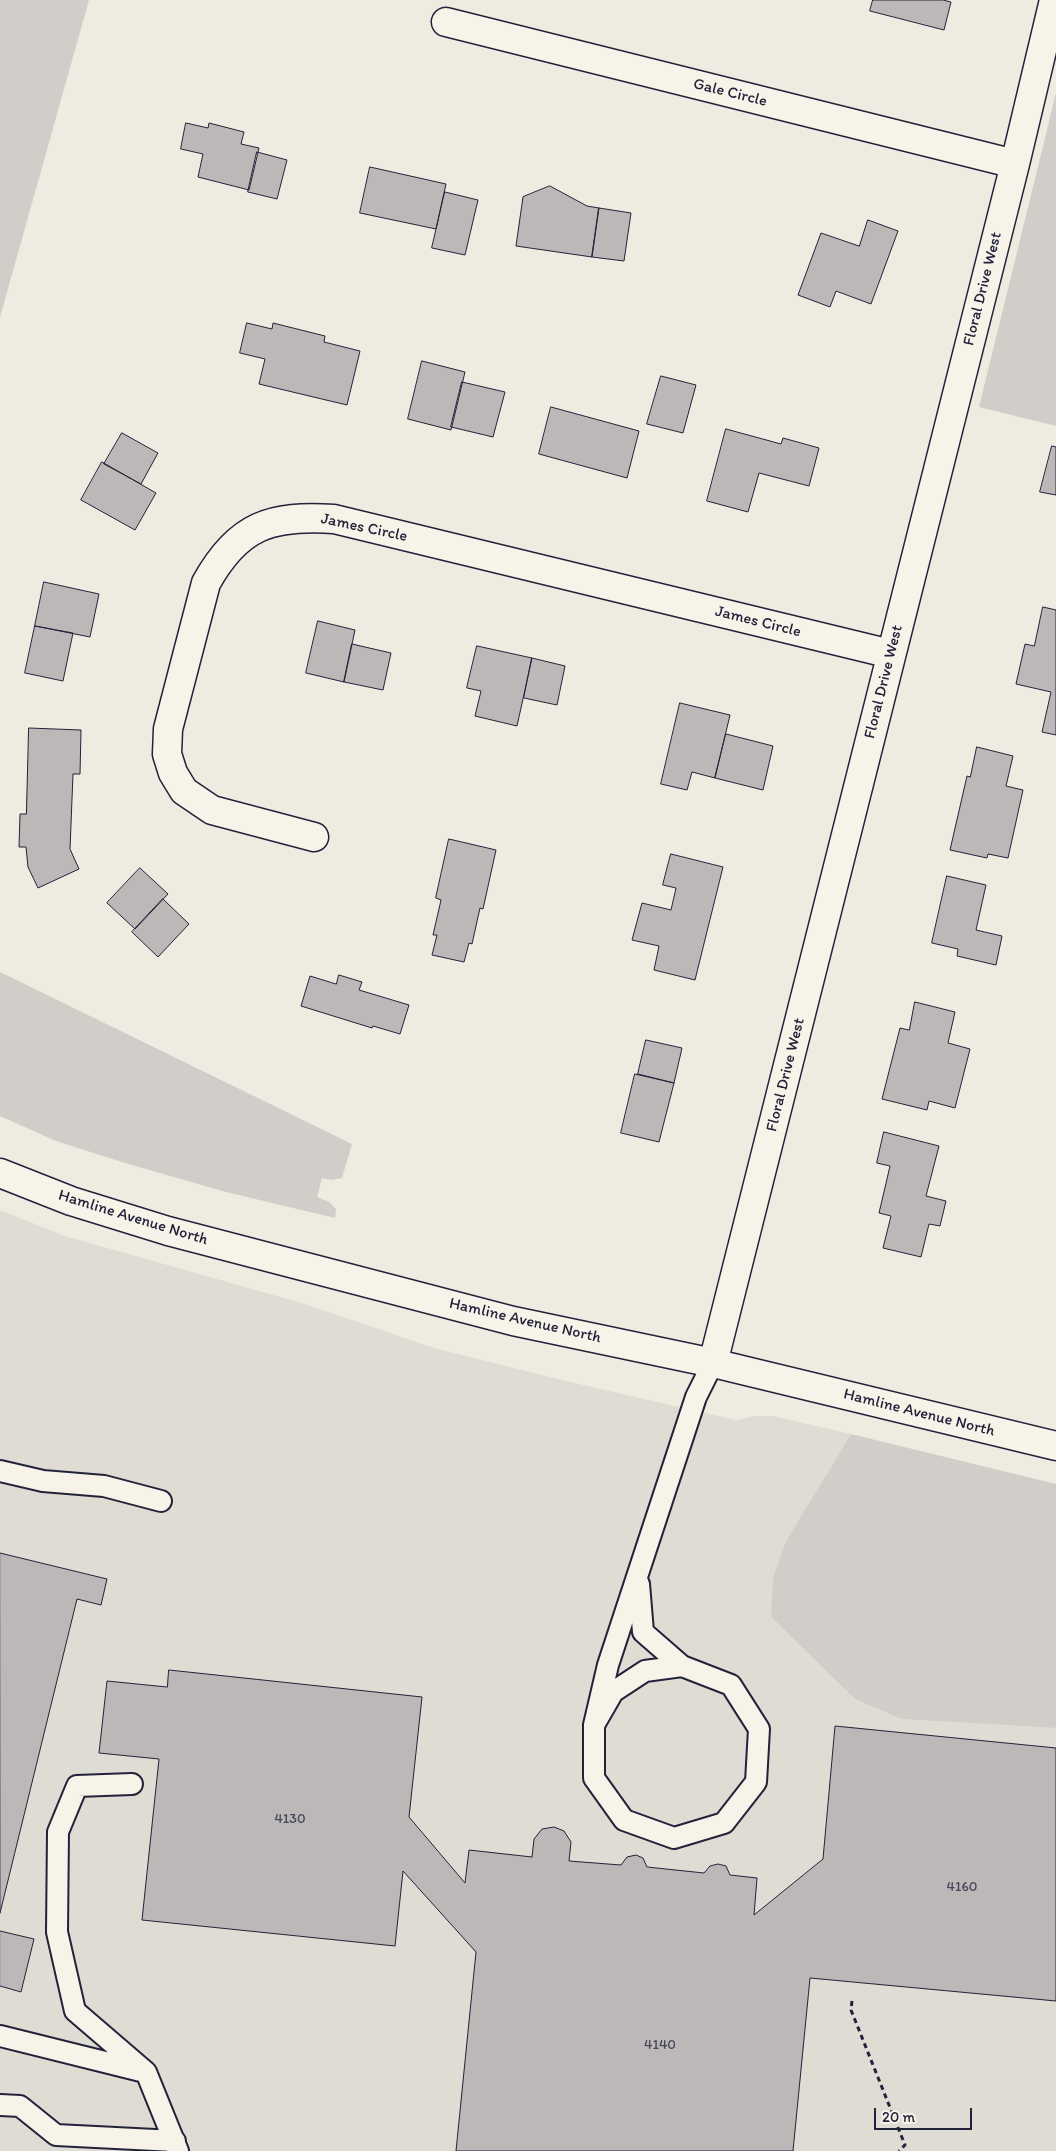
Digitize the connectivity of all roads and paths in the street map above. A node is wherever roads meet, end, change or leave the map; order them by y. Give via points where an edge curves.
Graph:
1 (1054, 0) edge
2 (446, 22) dead end
3 (1015, 164) junction
4 (891, 654) junction
5 (314, 837) dead end
6 (0, 1172) edge
7 (713, 1364) junction
8 (1056, 1446) edge
9 (0, 1472) edge
10 (161, 1502) dead end
11 (638, 1575) junction
12 (682, 1666) junction
13 (594, 1725) junction
14 (132, 1784) dead end
15 (852, 2001) dead end
16 (0, 2036) edge
17 (146, 2072) junction
18 (0, 2105) edge
19 (176, 2146) edge
20 (900, 2151) edge

1 - 3 street, Floral Drive West
2 - 3 street, Gale Circle
3 - 4 street, Floral Drive West
4 - 5 street, James Circle via 334,519 307,517 272,522 237,540 218,561 206,583 168,729 168,754 184,791 212,810
4 - 7 street, Floral Drive West
6 - 7 street, Hamline Avenue North via 71,1202 168,1231 514,1320
7 - 8 street, Hamline Avenue North
7 - 11 lane via 696,1397
9 - 10 lane via 43,1481 104,1486
11 - 12 lane via 642,1632
11 - 13 lane via 608,1665
12 - 13 lane via 645,1671 614,1692
12 - 13 lane via 730,1685 759,1729 756,1782 724,1823 674,1838 624,1820 594,1778
14 - 17 lane via 77,1786 58,1832 57,1932 75,2011
15 - 20 path via 851,2010 906,2145
16 - 17 lane
17 - 19 lane
18 - 19 lane via 20,2106 56,2135

